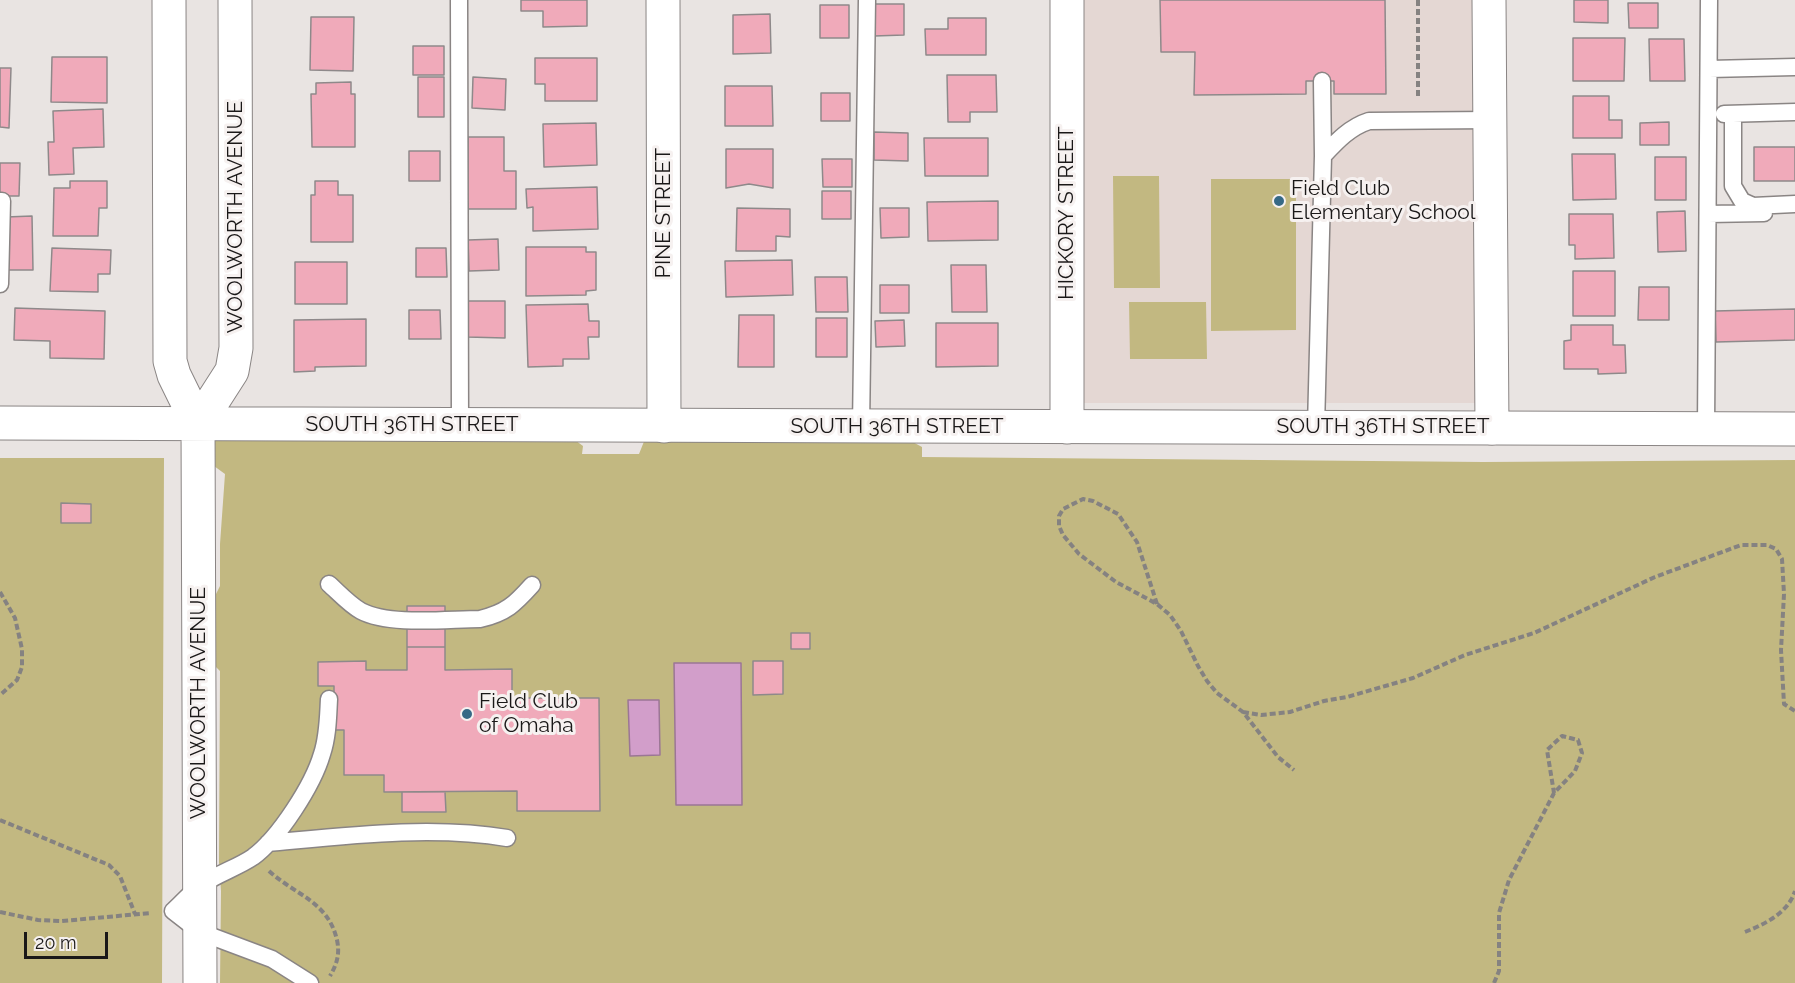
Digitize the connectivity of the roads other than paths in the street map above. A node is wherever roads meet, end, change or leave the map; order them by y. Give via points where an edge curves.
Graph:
1 (169, 0) edge
2 (235, 0) edge
3 (459, 0) edge
4 (663, 0) edge
5 (867, 0) edge
6 (1067, 0) edge
7 (1489, 0) edge
8 (1709, 0) edge
9 (1795, 67) edge
10 (1709, 69) junction
11 (1322, 81) dead end
12 (1795, 112) edge
13 (1709, 114) junction
14 (1733, 114) junction
15 (1491, 120) junction
16 (1323, 156) junction
17 (0, 201) edge
18 (1795, 204) edge
19 (1795, 212) edge
20 (1708, 214) junction
21 (0, 284) edge
22 (0, 423) edge
23 (198, 424) junction
24 (460, 424) junction
25 (664, 426) junction
26 (861, 427) junction
27 (1067, 427) junction
28 (1316, 427) junction
29 (1492, 428) junction
30 (1706, 428) junction
31 (1795, 429) edge
32 (329, 584) dead end
33 (532, 585) dead end
34 (329, 699) dead end
35 (507, 838) dead end
36 (268, 843) junction
37 (201, 885) junction
38 (200, 932) junction
39 (200, 983) edge
40 (310, 983) edge

1 - 23 street, WOOLWORTH AVENUE via 170,361
2 - 23 street, WOOLWORTH AVENUE via 236,348 232,371
3 - 24 lane
4 - 25 street, PINE STREET
5 - 26 lane
6 - 27 street, HICKORY STREET
7 - 15 street
8 - 10 lane
9 - 10 lane
10 - 13 lane
11 - 16 lane
12 - 14 lane
13 - 14 lane
13 - 20 lane
14 - 18 lane via 1733,186 1742,201 1753,206
15 - 16 lane via 1369,121 1338,140
15 - 29 street
16 - 28 lane
17 - 21 lane
19 - 20 lane
20 - 30 lane
22 - 23 street, SOUTH 36TH STREET
23 - 24 street, SOUTH 36TH STREET
23 - 37 street, WOOLWORTH AVENUE
24 - 25 street, SOUTH 36TH STREET
25 - 26 street, SOUTH 36TH STREET
26 - 27 street, SOUTH 36TH STREET
27 - 28 street, SOUTH 36TH STREET
28 - 29 street, SOUTH 36TH STREET
29 - 30 street, SOUTH 36TH STREET
30 - 31 street, SOUTH 36TH STREET
32 - 33 lane via 359,610 396,619 480,619 504,612
34 - 36 lane via 328,730 312,779
35 - 36 lane via 476,833 366,834
36 - 37 lane via 253,856
37 - 38 street, WOOLWORTH AVENUE
37 - 38 lane via 173,911
38 - 39 street, WOOLWORTH AVENUE
38 - 40 lane via 272,959

